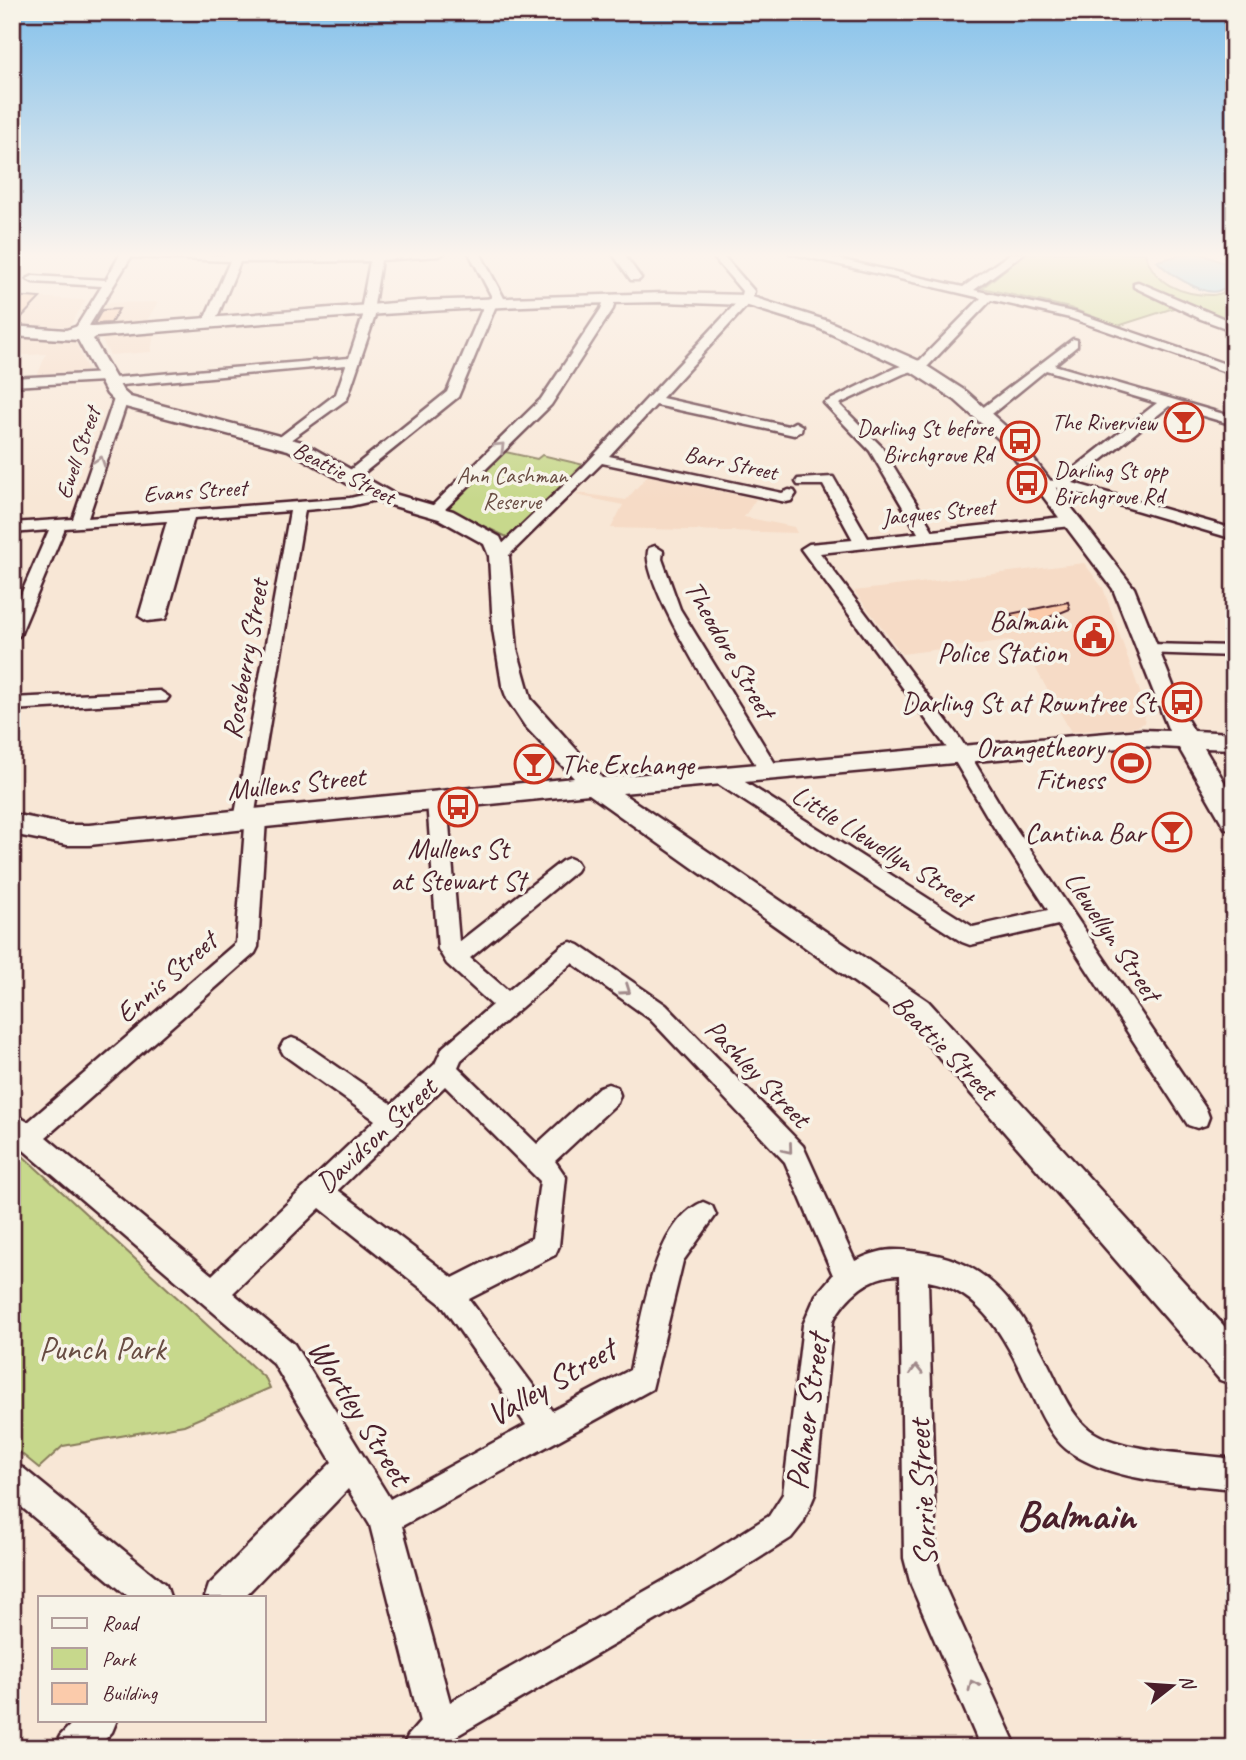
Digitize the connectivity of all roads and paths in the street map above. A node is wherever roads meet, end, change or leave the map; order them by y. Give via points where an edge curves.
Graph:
1 (84, 335) edge
2 (362, 335) edge
3 (480, 335) edge
4 (590, 335) edge
5 (713, 335) edge
6 (847, 335) edge
7 (951, 335) edge
8 (1131, 335) edge
9 (1073, 343) dead end
10 (353, 361) junction
11 (913, 365) junction
12 (1045, 366) junction
13 (1234, 371) edge
14 (108, 379) junction
15 (12, 382) edge
16 (655, 398) junction
17 (121, 399) junction
18 (1165, 403) junction
19 (982, 415) junction
20 (747, 418) dead end
21 (1234, 421) edge
22 (282, 442) junction
23 (601, 455) junction
24 (350, 477) junction
25 (803, 482) dead end
26 (1053, 484) junction
27 (740, 486) dead end
28 (380, 495) junction
29 (298, 507) junction
30 (434, 512) junction
31 (182, 514) junction
32 (1072, 521) junction
33 (79, 523) junction
34 (58, 524) junction
35 (12, 528) edge
36 (1234, 534) edge
37 (928, 536) junction
38 (863, 543) junction
39 (809, 549) joint
40 (655, 551) dead end
41 (499, 556) junction
42 (167, 565) dead end
43 (21, 596) edge
44 (12, 635) edge
45 (1147, 649) junction
46 (1234, 651) edge
47 (160, 697) dead end
48 (12, 704) edge
49 (1185, 740) junction
50 (1234, 741) edge
51 (960, 754) junction
52 (769, 770) junction
53 (719, 775) junction
54 (595, 786) junction
55 (437, 801) junction
56 (250, 820) junction
57 (1234, 821) edge
58 (12, 824) edge
59 (569, 866) dead end
60 (1063, 915) junction
61 (570, 951) joint
62 (455, 958) junction
63 (509, 1005) junction
64 (292, 1048) dead end
65 (445, 1070) junction
66 (608, 1095) dead end
67 (1197, 1116) dead end
68 (392, 1118) junction
69 (20, 1130) edge
70 (546, 1168) junction
71 (318, 1191) junction
72 (703, 1215) dead end
73 (914, 1264) junction
74 (849, 1279) junction
75 (213, 1293) junction
76 (451, 1294) junction
77 (1234, 1366) edge
78 (547, 1429) junction
79 (350, 1465) junction
80 (1234, 1474) edge
81 (12, 1479) edge
82 (384, 1519) junction
83 (153, 1596) edge
84 (222, 1596) edge
85 (98, 1722) edge
86 (430, 1737) edge
87 (72, 1748) edge
88 (999, 1748) edge

1 - 14 street
2 - 10 street
3 - 24 street via 453,394
30 -> 4 street via 546,402
5 - 16 street
6 - 11 street
7 - 11 street via 924,363
8 - 13 street
9 - 12 street
10 - 14 street
10 - 22 street via 342,396
11 - 19 street via 944,383
11 - 37 street via 831,403 876,449
12 - 18 street
12 - 19 street
14 - 15 street
14 - 17 street
16 - 20 street
16 - 23 street
17 - 22 street, Beattie Street
33 -> 17 street, Ewell Street
18 - 21 street
18 - 26 street
19 - 26 street
22 - 24 street, Beattie Street
23 - 27 street, Barr Street
23 - 41 street
24 - 28 street, Beattie Street
25 - 38 street via 828,480
26 - 32 street
26 - 36 street
28 - 29 street, Evans Street via 357,502
28 - 30 street, Beattie Street
29 - 31 street, Evans Street
29 - 56 street, Roseberry Street
30 - 41 street, Beattie Street via 489,538
31 - 33 street, Evans Street
31 - 42 street
32 - 37 street, Jacques Street
32 - 45 street via 1123,589
33 - 34 street, Evans Street
34 - 35 street, Evans Street
34 - 43 street
37 - 38 street, Jacques Street
38 - 39 street, Jacques Street
39 - 51 street, Llewellyn Street
40 - 52 street, Theodore Street via 672,609
41 - 54 street, Beattie Street via 515,690 527,712
43 - 44 street
45 - 46 street
45 - 49 street
47 - 48 street
49 - 50 street, Mullens Street
49 - 51 street, Mullens Street via 1141,738
49 - 57 street
51 - 52 street, Mullens Street
51 - 60 street, Llewellyn Street
52 - 53 street, Mullens Street
53 - 54 street, Mullens Street
53 - 60 street, Little Llewellyn Street via 971,936
54 - 55 street, Mullens Street
54 - 77 street, Beattie Street via 917,1010
55 - 56 street, Mullens Street
55 - 62 street via 447,939
56 - 58 street, Mullens Street via 75,836
56 - 69 street, Ennis Street via 247,947
59 - 62 street
60 - 67 street, Llewellyn Street
61 - 63 street, Davidson Street
61 -> 74 street, Pashley Street via 658,1012 794,1153
62 - 63 street
63 - 65 street, Davidson Street via 451,1054
64 - 68 street
65 - 68 street, Davidson Street
65 - 70 street
66 - 70 street
68 - 71 street, Davidson Street
69 - 75 street, Wortley Street
70 - 76 street via 545,1246
71 - 75 street, Davidson Street
71 - 76 street
72 - 78 street, Valley Street via 671,1255 642,1380
73 - 74 street, Palmer Street via 885,1261
73 - 80 street, Palmer Street via 964,1278 985,1296 1016,1332 1058,1416 1085,1445 1133,1459
88 -> 73 street, Sorrie Street via 927,1585 920,1558
74 - 86 street, Palmer Street via 835,1290 817,1325 799,1494 780,1527
75 - 79 street, Wortley Street via 284,1354
76 - 78 street
78 - 82 street, Valley Street
79 - 82 street, Wortley Street
79 - 84 street
81 - 83 street
82 - 86 street, Wortley Street
85 - 87 street

